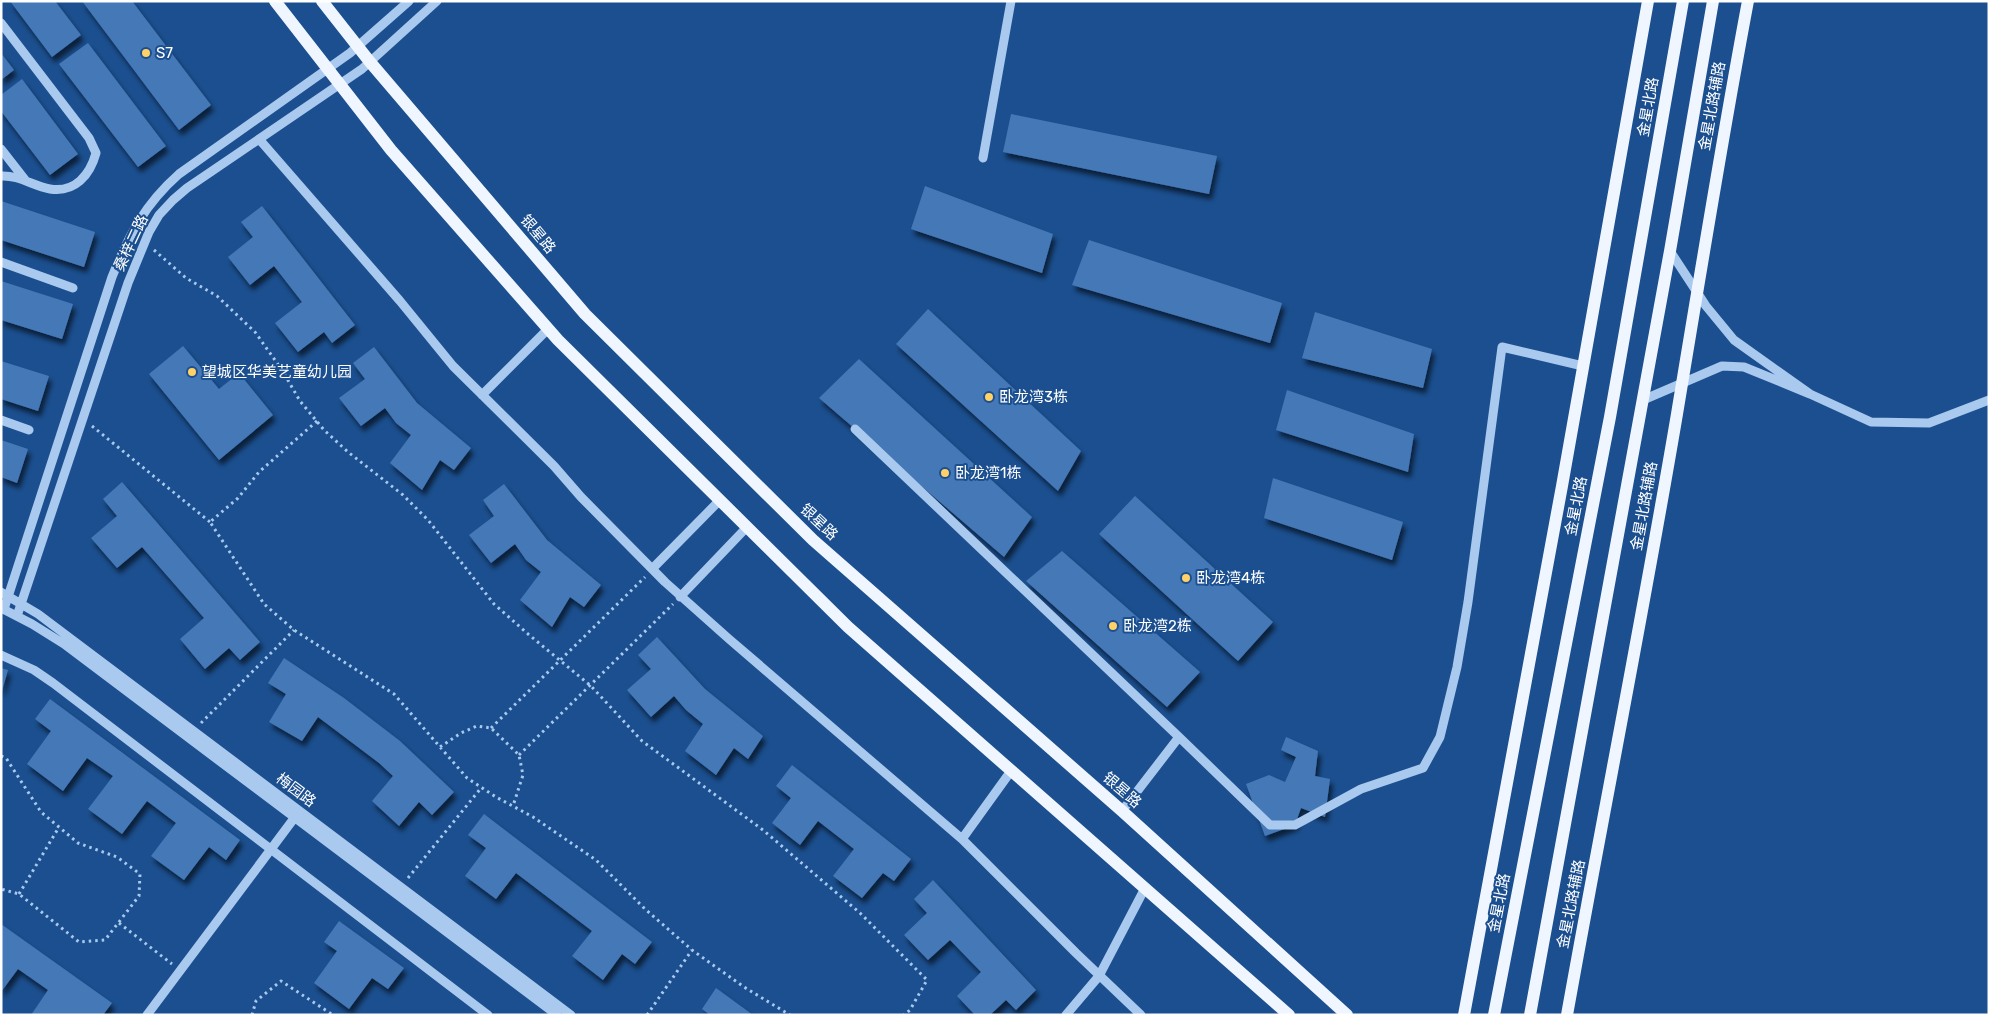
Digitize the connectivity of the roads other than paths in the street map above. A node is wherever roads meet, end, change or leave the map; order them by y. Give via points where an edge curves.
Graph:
1 (275, 1) edge
2 (322, 1) edge
3 (409, 1) edge
4 (437, 1) edge
5 (1012, 1) edge
6 (1648, 1) edge
7 (1683, 1) edge
8 (1713, 1) edge
9 (1748, 1) edge
10 (1, 23) edge
11 (358, 47) junction
12 (370, 62) junction
13 (328, 70) junction
14 (340, 85) junction
15 (259, 139) junction
16 (1, 149) edge
17 (983, 158) dead end
18 (1, 176) edge
19 (26, 181) junction
20 (1670, 251) junction
21 (1, 262) edge
22 (73, 288) dead end
23 (1696, 291) junction
24 (548, 329) junction
25 (1583, 366) junction
26 (1682, 384) junction
27 (1810, 394) junction
28 (482, 395) junction
29 (1643, 400) junction
30 (1989, 400) edge
31 (1, 420) edge
32 (855, 428) dead end
33 (29, 430) dead end
34 (720, 500) junction
35 (747, 527) junction
36 (652, 570) junction
37 (5, 594) edge
38 (680, 596) junction
39 (21, 603) junction
40 (3, 609) edge
41 (17, 616) junction
42 (1, 655) edge
43 (1178, 738) junction
44 (1011, 771) junction
45 (1122, 811) junction
46 (297, 814) junction
47 (962, 839) junction
48 (271, 848) junction
49 (1144, 888) junction
50 (1099, 976) junction
51 (147, 1015) edge
52 (488, 1015) edge
53 (557, 1015) edge
54 (571, 1015) edge
55 (1066, 1015) edge
56 (1141, 1015) edge
57 (1289, 1015) edge
58 (1347, 1015) edge
59 (1464, 1015) edge
60 (1494, 1015) edge
61 (1530, 1015) edge
62 (1567, 1015) edge

1 - 13 main road
2 - 11 main road, 银星路
3 - 11 street, 桑梓二路
4 - 12 street, 桑梓二路
5 - 17 street
6 - 25 main road
7 - 60 main road, 金星北路 via 1610,417
8 - 20 main road
9 - 23 main road, 金星北路辅路
10 - 19 street via 89,138 96,153 82,180 67,188 50,189
11 - 12 main road, 银星路
11 - 13 street, 桑梓二路
12 - 14 street, 桑梓二路
12 - 45 main road, 银星路 via 585,314 813,540
13 - 14 main road
13 - 37 street, 桑梓二路 via 179,174 162,189 137,221 112,277
14 - 15 street, 桑梓二路
14 - 24 main road via 391,150
15 - 28 street via 453,366
15 - 39 street, 桑梓二路 via 173,200 159,215 144,242
16 - 19 street
18 - 19 street
20 - 23 street
20 - 29 main road
21 - 22 street
23 - 26 main road, 金星北路辅路
23 - 27 street via 1734,340
24 - 28 street
24 - 34 main road
25 - 43 street via 1502,348 1457,667 1440,737 1423,768 1362,789 1295,825 1270,825
25 - 59 main road
26 - 27 street via 1722,366 1744,367
26 - 29 street
26 - 62 main road, 金星北路辅路
27 - 30 street via 1871,422 1929,423
28 - 36 street
29 - 61 main road
31 - 33 street
32 - 43 street
34 - 35 main road
34 - 36 street
35 - 38 street
35 - 44 main road via 848,627
36 - 38 street
37 - 39 street, 梅园路
37 - 40 street, 桑梓二路
38 - 47 street
39 - 41 street, 桑梓二路
39 - 46 street, 梅园路 via 193,730
40 - 41 street, 梅园路
41 - 46 street, 梅园路 via 64,644
42 - 48 street via 53,683
43 - 45 street
44 - 47 street
44 - 49 main road
45 - 58 main road, 银星路
46 - 48 street
46 - 53 street, 梅园路
46 - 54 street, 梅园路 via 401,887
47 - 50 street
48 - 51 street
48 - 52 street
49 - 50 street
49 - 57 main road
50 - 55 street
50 - 56 street

